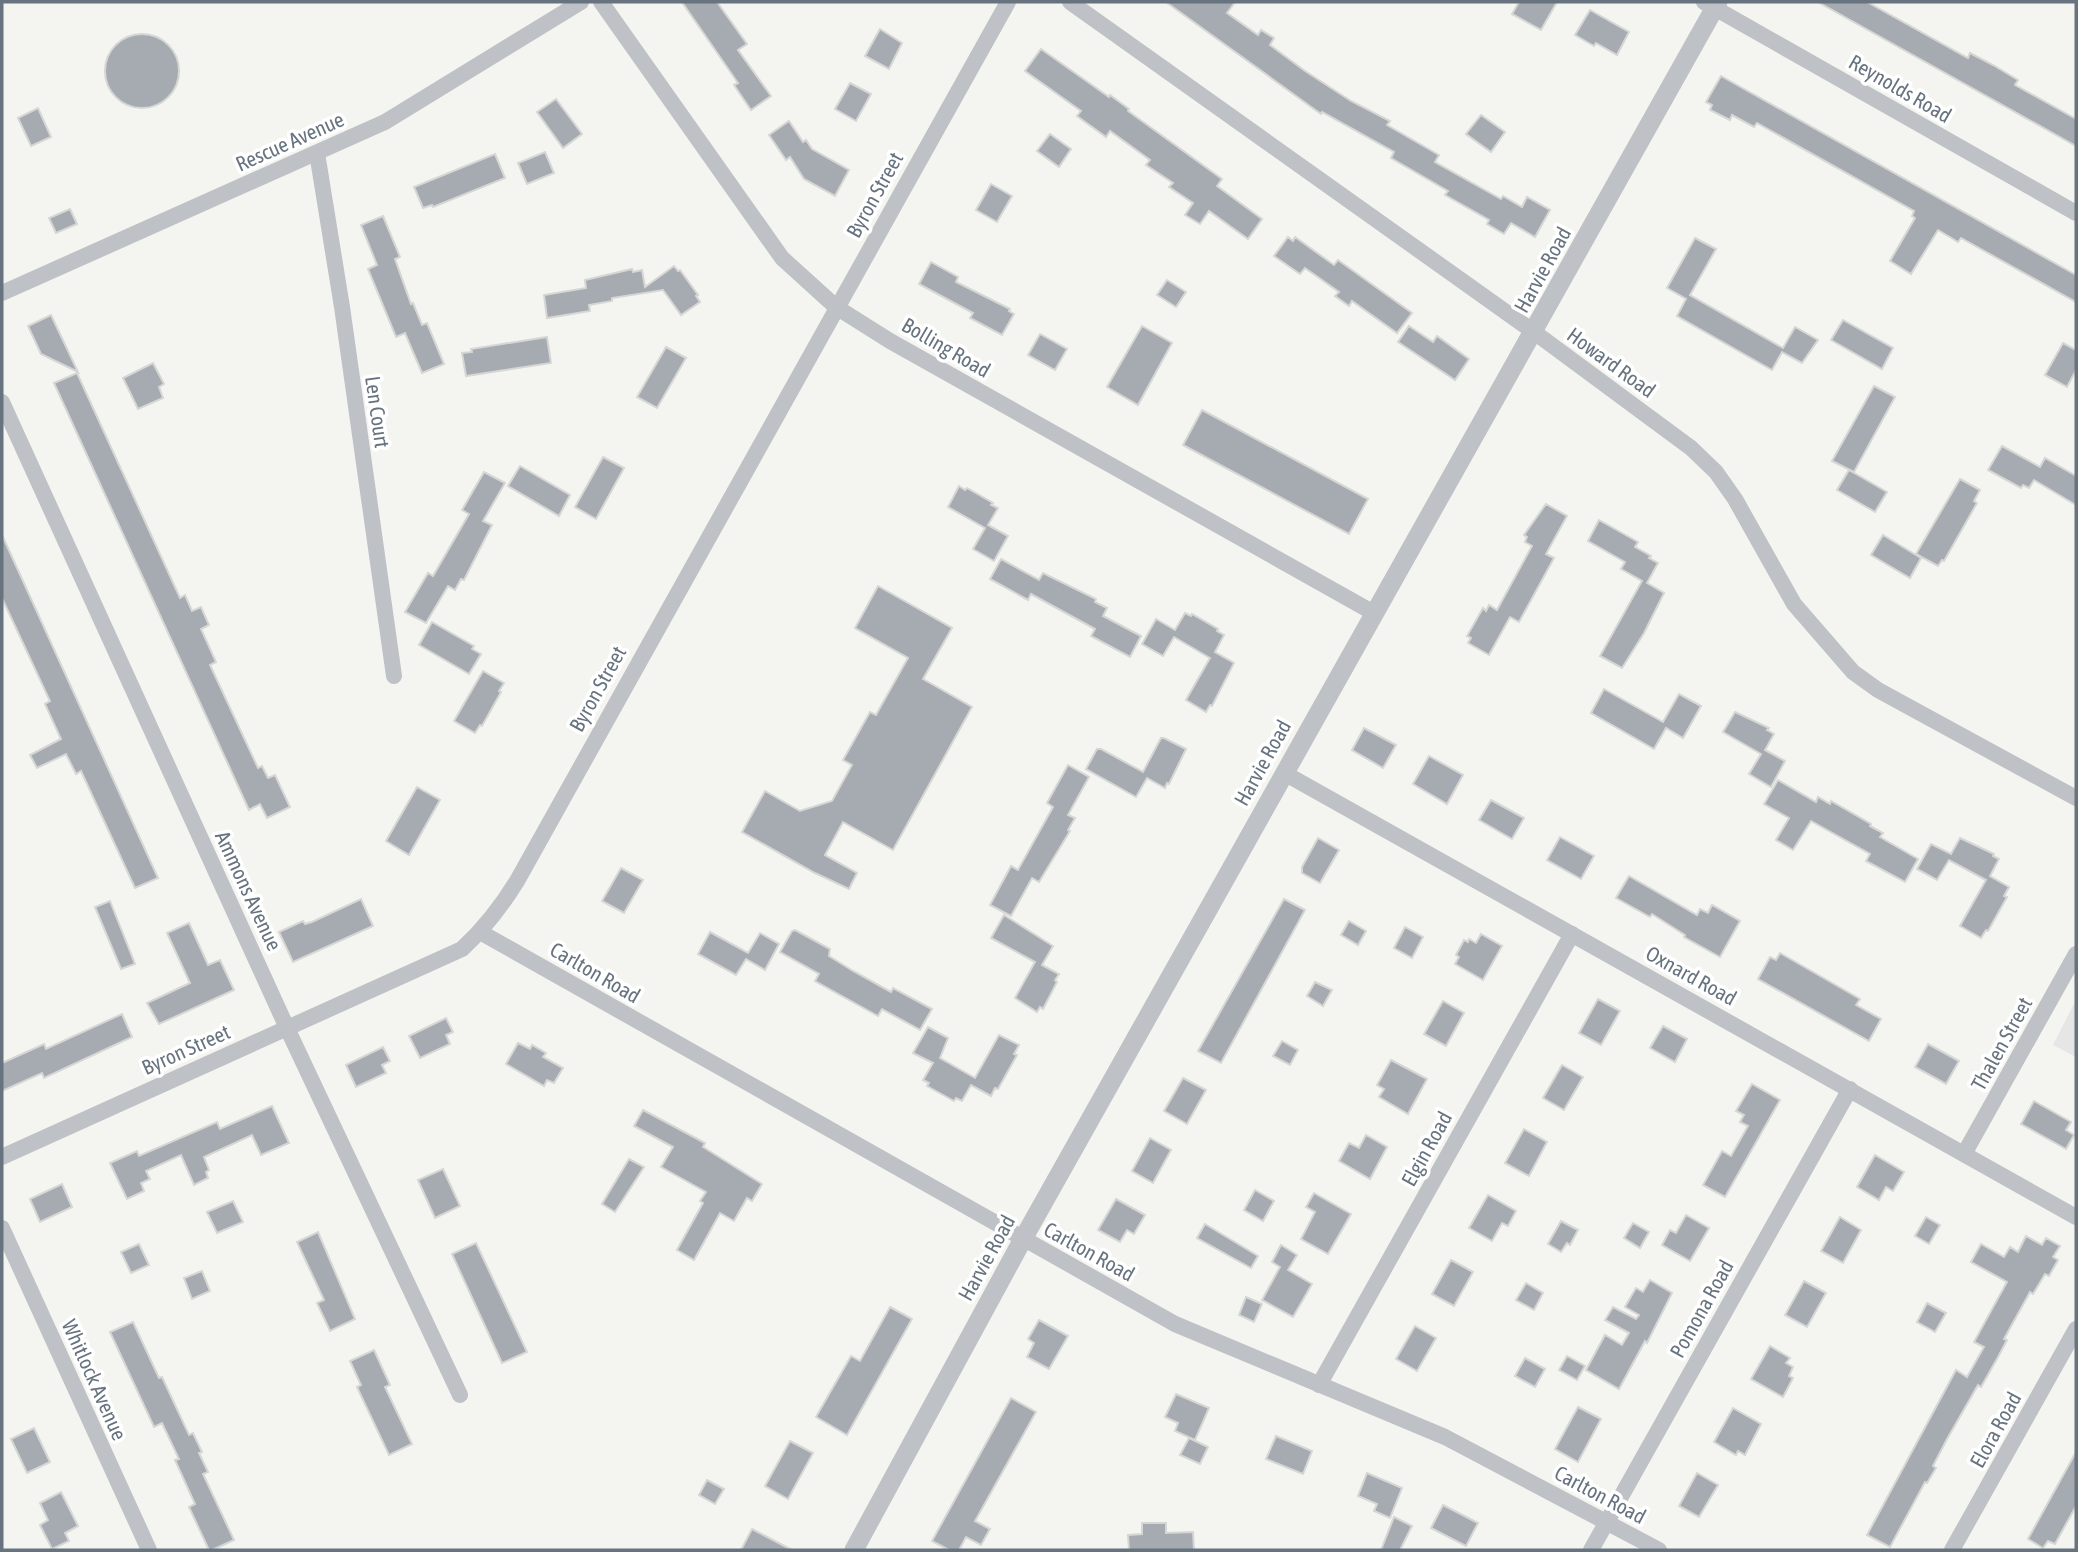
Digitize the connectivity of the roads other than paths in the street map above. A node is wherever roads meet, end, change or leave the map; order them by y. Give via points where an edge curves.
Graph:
1 (581, 2) edge
2 (601, 2) edge
3 (1008, 2) edge
4 (1070, 2) edge
5 (1712, 4) edge
6 (317, 153) junction
7 (2076, 213) edge
8 (2, 293) edge
9 (836, 307) junction
10 (1534, 332) junction
11 (2, 402) edge
12 (1374, 613) junction
13 (394, 676) dead end
14 (1284, 773) junction
15 (2076, 798) edge
16 (480, 932) junction
17 (1572, 934) junction
18 (2076, 954) edge
19 (287, 1027) junction
20 (1850, 1089) junction
21 (1964, 1154) junction
22 (2, 1157) edge
23 (2076, 1217) edge
24 (2, 1228) edge
25 (1023, 1240) junction
26 (2076, 1329) edge
27 (1319, 1385) junction
28 (460, 1395) dead end
29 (1607, 1521) junction
30 (149, 1550) edge
31 (854, 1550) edge
32 (1591, 1550) edge
33 (1659, 1550) edge
34 (1952, 1550) edge

1 - 6 street, Rescue Avenue via 385,122
2 - 9 street, Bolling Road via 782,258
3 - 9 street, Byron Street
4 - 10 street, Howard Road
5 - 7 street, Reynolds Road
5 - 10 street, Harvie Road
6 - 8 street, Rescue Avenue
6 - 13 street, Len Court
9 - 12 street, Bolling Road
9 - 16 street, Byron Street via 517,881
10 - 12 street, Harvie Road
10 - 15 street, Howard Road via 1691,448 1716,472 1794,604 1853,672
11 - 19 street, Ammons Avenue
12 - 14 street, Harvie Road
14 - 17 street, Oxnard Road
14 - 25 street, Harvie Road
16 - 19 street, Byron Street via 462,948
16 - 25 street, Carlton Road
17 - 20 street, Oxnard Road
17 - 27 street, Elgin Road
18 - 21 street, Thalen Street
19 - 22 street, Byron Street
19 - 28 street, Ammons Avenue
20 - 21 street, Oxnard Road
20 - 29 street, Pomona Road
21 - 23 street, Oxnard Road
24 - 30 street, Whitlock Avenue
25 - 27 street, Carlton Road via 1175,1324
25 - 31 street, Harvie Road
26 - 34 street, Elora Road
27 - 29 street, Carlton Road via 1445,1437
29 - 32 street, Pomona Road
29 - 33 street, Carlton Road

